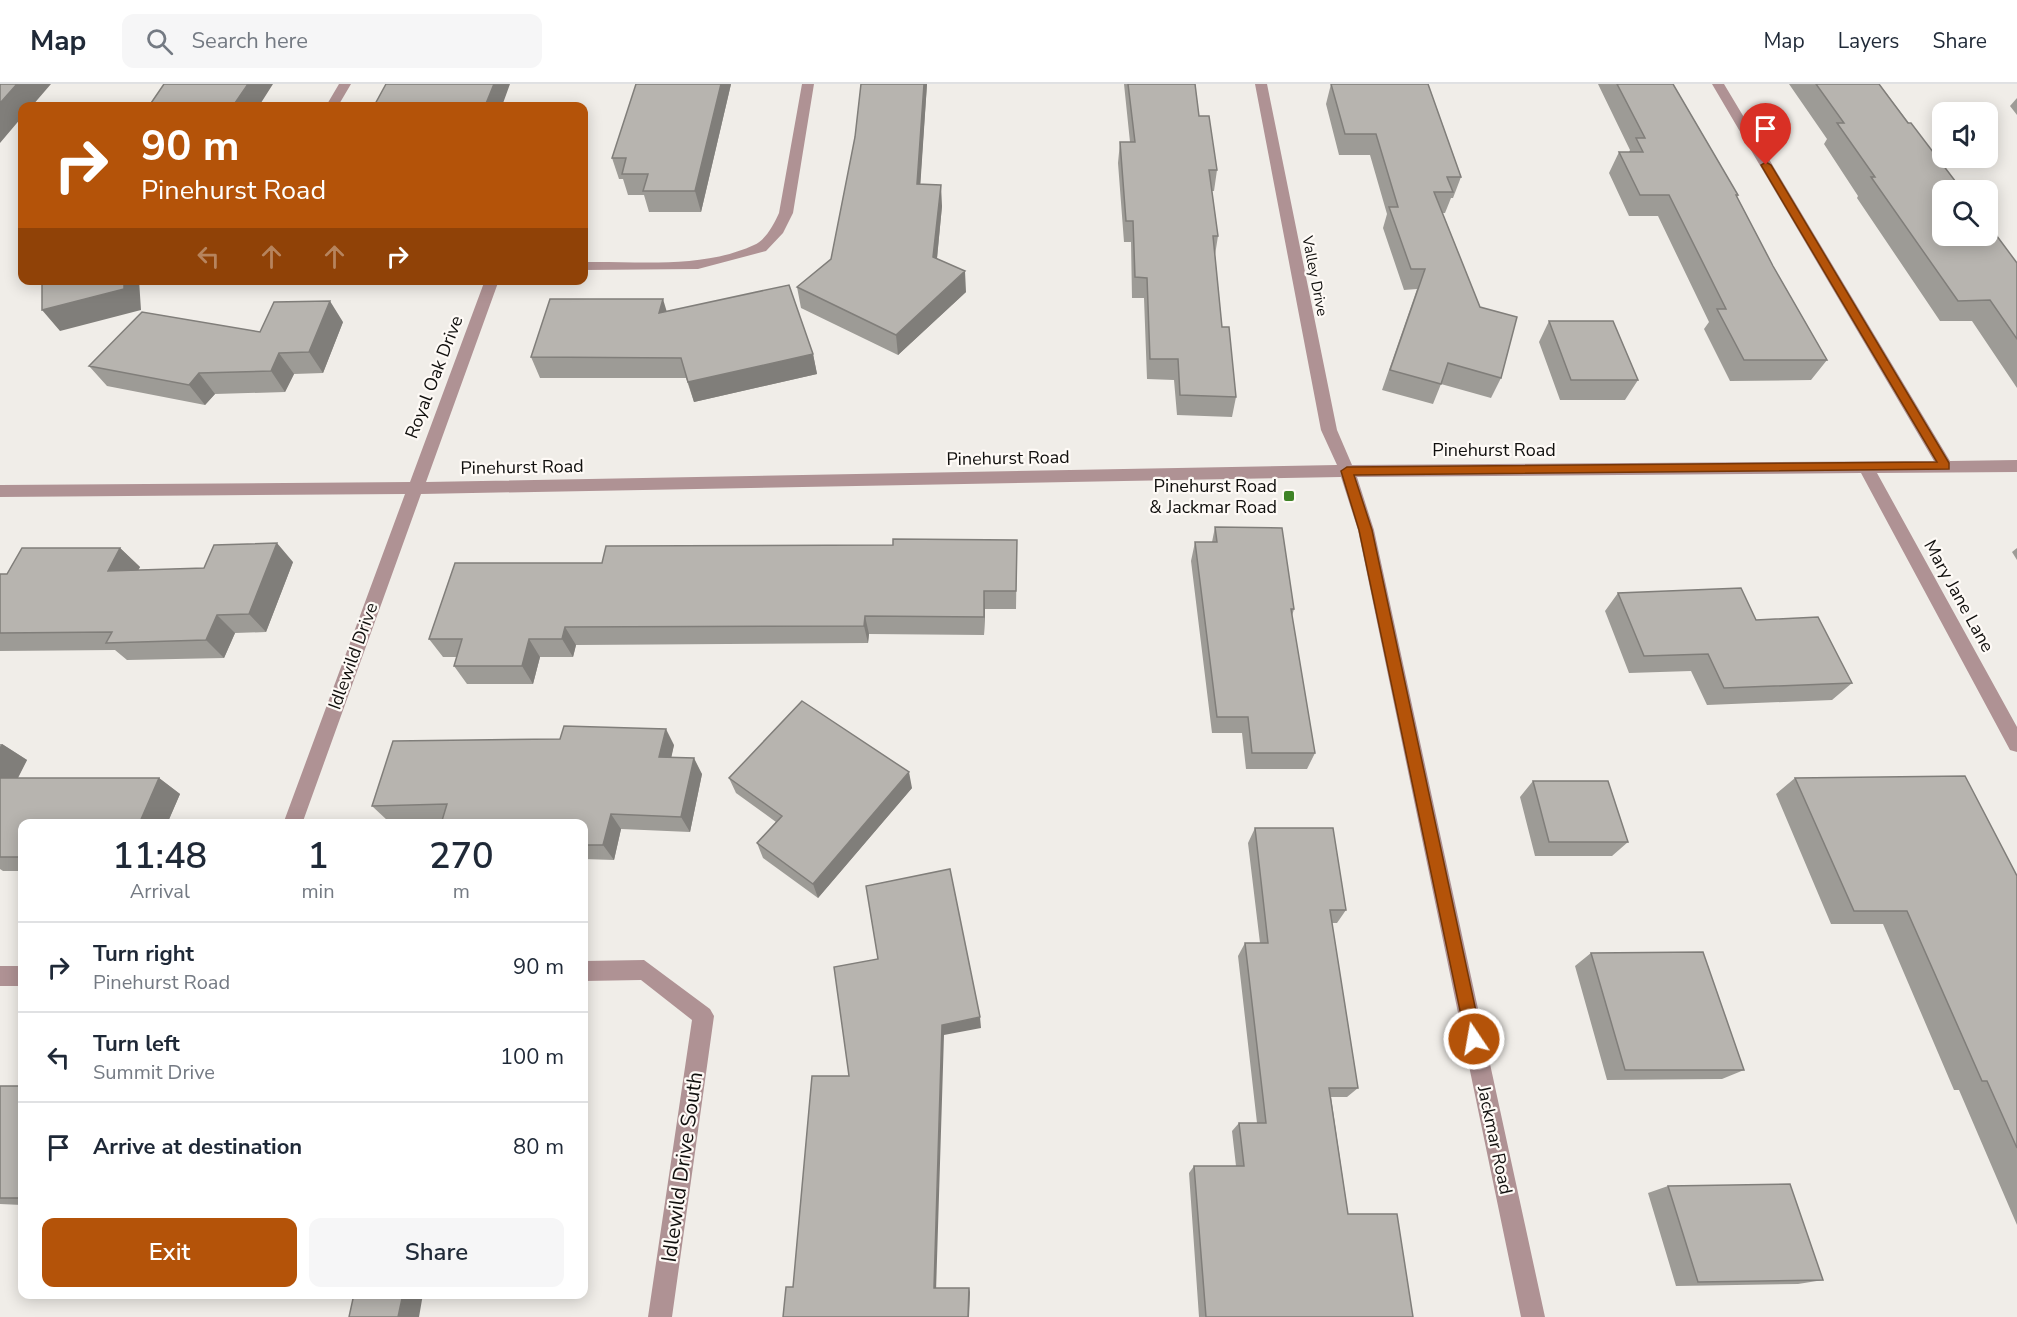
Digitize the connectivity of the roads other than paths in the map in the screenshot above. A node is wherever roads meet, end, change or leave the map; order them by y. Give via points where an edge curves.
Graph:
1 (345, 84) edge
2 (808, 84) edge
3 (1261, 84) edge
4 (1718, 84) edge
5 (334, 102) edge
6 (588, 266) edge
7 (490, 285) edge
8 (1945, 466) junction
9 (2017, 466) edge
10 (1866, 467) junction
11 (1347, 471) junction
12 (414, 488) junction
13 (0, 491) edge
14 (2017, 744) edge
15 (294, 819) edge
16 (588, 971) edge
17 (0, 976) edge
18 (18, 976) edge
19 (660, 1317) edge
20 (1533, 1317) edge

1 - 5 street
2 - 6 street via 786,213 778,230 761,248 698,265
3 - 11 street, Valley Drive via 1329,430
4 - 8 street
7 - 12 street, Royal Oak Drive
8 - 9 street, Pinehurst Road
8 - 10 street, Pinehurst Road
10 - 11 street, Pinehurst Road
10 - 14 street, Mary Jane Lane
11 - 12 street, Pinehurst Road
11 - 20 street, Jackmar Road via 1366,530
12 - 13 street, Pinehurst Road
12 - 15 street, Idlewild Drive
16 - 19 street, Idlewild Drive South via 644,970 704,1016
17 - 18 street

